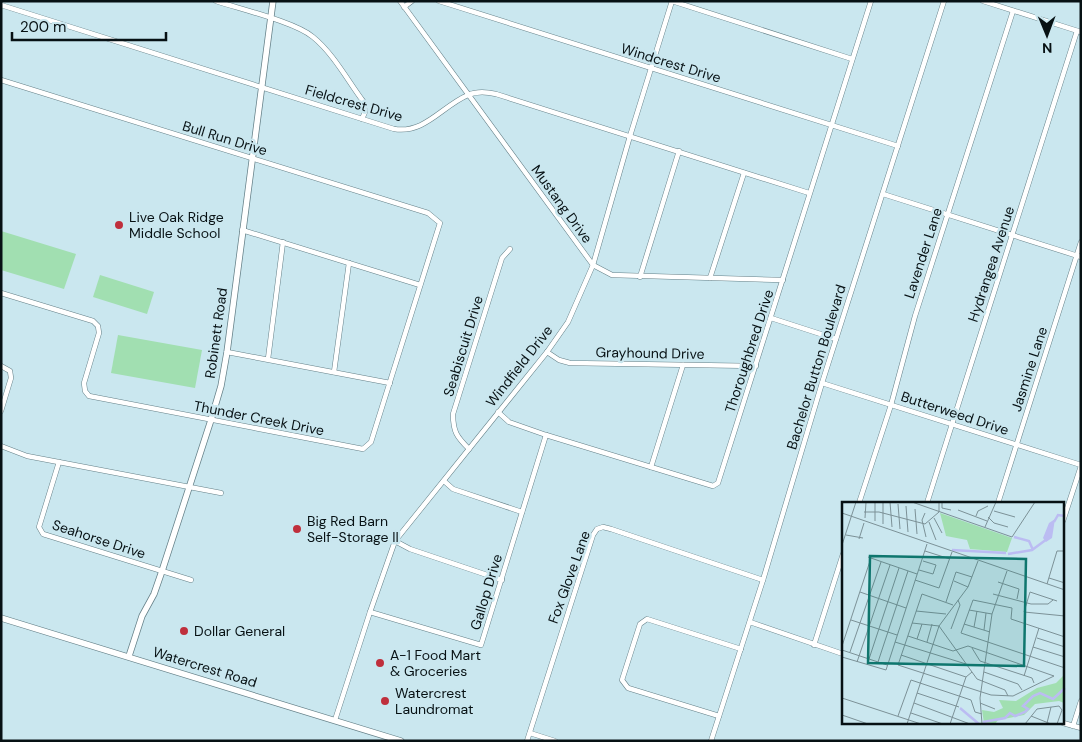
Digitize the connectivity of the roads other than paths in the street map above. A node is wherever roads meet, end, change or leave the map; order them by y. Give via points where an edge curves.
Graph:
1 (216, 1) edge
2 (273, 1) edge
3 (400, 1) edge
4 (412, 1) edge
5 (438, 1) edge
6 (672, 1) edge
7 (871, 1) edge
8 (944, 1) edge
9 (983, 1) edge
10 (1, 6) edge
11 (404, 7) junction
12 (1013, 11) junction
13 (270, 18) junction
14 (1079, 32) edge
15 (852, 59) junction
16 (650, 69) junction
17 (1, 80) edge
18 (260, 87) junction
19 (468, 95) junction
20 (362, 119) junction
21 (830, 125) junction
22 (630, 136) junction
23 (898, 146) junction
24 (679, 151) junction
25 (251, 158) junction
26 (744, 173) junction
27 (809, 193) junction
28 (882, 194) junction
29 (947, 214) junction
30 (440, 222) joint
31 (242, 230) junction
32 (1012, 235) junction
33 (283, 242) junction
34 (1081, 242) edge
35 (510, 249) dead end
36 (1079, 257) edge
37 (349, 263) junction
38 (593, 265) junction
39 (640, 276) junction
40 (710, 278) junction
41 (783, 280) junction
42 (420, 285) junction
43 (1, 293) edge
44 (771, 318) junction
45 (836, 339) junction
46 (227, 352) junction
47 (547, 352) junction
48 (268, 359) junction
49 (683, 365) junction
50 (1, 366) edge
51 (756, 366) junction
52 (334, 372) junction
53 (390, 383) junction
54 (822, 383) junction
55 (891, 405) junction
56 (1, 412) edge
57 (498, 412) junction
58 (211, 420) junction
59 (952, 424) junction
60 (546, 435) junction
61 (1017, 445) junction
62 (1, 446) edge
63 (469, 449) junction
64 (59, 462) junction
65 (1081, 466) edge
66 (651, 467) junction
67 (444, 480) junction
68 (190, 487) junction
69 (222, 493) dead end
70 (859, 502) edge
71 (927, 502) edge
72 (998, 502) edge
73 (522, 512) junction
74 (1064, 518) edge
75 (395, 541) junction
76 (842, 557) edge
77 (162, 571) junction
78 (191, 580) dead end
79 (502, 580) junction
80 (763, 580) junction
81 (370, 612) junction
82 (1, 618) edge
83 (750, 622) junction
84 (814, 645) junction
85 (741, 648) junction
86 (842, 654) edge
87 (129, 656) junction
88 (1081, 702) edge
89 (719, 716) junction
90 (335, 720) junction
91 (1064, 722) edge
92 (1073, 726) junction
93 (1081, 728) edge
94 (530, 733) junction
95 (401, 741) edge
96 (527, 741) edge
97 (555, 741) edge
98 (712, 741) edge

1 - 13 street
2 - 13 street, Robinett Road
3 - 11 street, Mustang Drive
4 - 11 street
5 - 16 street, Windcrest Drive
6 - 15 street
6 - 16 street, Windfield Drive
7 - 15 street, Thoroughbred Drive
8 - 23 street, Bachelor Button Boulevard
9 - 12 street
10 - 18 street, Fieldcrest Drive
11 - 19 street, Mustang Drive
12 - 14 street
12 - 29 street, Lavender Lane
13 - 18 street, Robinett Road
13 - 20 street via 303,30 322,45 363,101 365,112
14 - 32 street, Hydrangea Avenue
15 - 21 street, Thoroughbred Drive
16 - 21 street, Windcrest Drive
16 - 22 street, Windfield Drive
17 - 25 street, Bull Run Drive
18 - 20 street, Fieldcrest Drive
18 - 25 street, Robinett Road
19 - 20 street, Fieldcrest Drive via 409,130
19 - 22 street via 479,92 496,94
19 - 38 street, Mustang Drive
21 - 23 street, Windcrest Drive
21 - 27 street, Thoroughbred Drive
22 - 24 street
22 - 38 street, Windfield Drive
23 - 28 street, Bachelor Button Boulevard
24 - 26 street
24 - 39 street
25 - 30 street, Bull Run Drive via 428,213
25 - 31 street, Robinett Road
26 - 27 street
26 - 40 street
27 - 41 street, Thoroughbred Drive
28 - 29 street
28 - 45 street, Bachelor Button Boulevard
29 - 32 street
29 - 55 street, Lavender Lane
30 - 42 street, Thunder Creek Drive
31 - 33 street
31 - 46 street, Robinett Road
32 - 36 street
32 - 59 street, Hydrangea Avenue
33 - 37 street
33 - 48 street
34 - 36 street, Jasmine Lane
35 - 63 street, Seabiscuit Drive via 502,258 453,414 457,437
36 - 61 street, Jasmine Lane
37 - 42 street
37 - 52 street
38 - 39 street via 612,274
38 - 47 street, Windfield Drive via 568,322
39 - 40 street
40 - 41 street
41 - 44 street, Thoroughbred Drive
42 - 53 street, Thunder Creek Drive
43 - 58 street, Thunder Creek Drive via 93,321 98,326 84,383 84,391 89,396
44 - 45 street
44 - 51 street, Thoroughbred Drive
45 - 54 street, Bachelor Button Boulevard
46 - 48 street
46 - 58 street, Robinett Road
47 - 49 street, Grayhound Drive via 570,363
47 - 57 street, Windfield Drive
48 - 52 street
49 - 51 street, Grayhound Drive
49 - 66 street
50 - 56 street via 10,371 11,378
51 - 66 street, Thoroughbred Drive via 718,484 713,486
52 - 53 street
53 - 58 street, Thunder Creek Drive via 371,442 363,449
54 - 55 street, Butterweed Drive
54 - 80 street, Bachelor Button Boulevard
55 - 59 street, Butterweed Drive
55 - 70 street, Lavender Lane
57 - 60 street, Thoroughbred Drive via 509,422
57 - 63 street, Windfield Drive
58 - 68 street, Robinett Road
59 - 61 street, Butterweed Drive
59 - 71 street, Hydrangea Avenue
60 - 66 street, Thoroughbred Drive
60 - 73 street, Gallop Drive
61 - 65 street, Butterweed Drive
61 - 72 street, Jasmine Lane
62 - 64 street via 27,456
63 - 67 street, Windfield Drive
64 - 68 street
64 - 77 street, Seahorse Drive via 40,527 43,534
65 - 74 street
67 - 73 street via 453,489
67 - 75 street, Windfield Drive
68 - 69 street
68 - 77 street, Robinett Road
73 - 79 street, Gallop Drive
75 - 79 street
75 - 81 street, Windfield Drive
76 - 84 street
77 - 78 street, Seahorse Drive
77 - 87 street, Robinett Road
79 - 81 street, Gallop Drive via 481,645
80 - 83 street, Bachelor Button Boulevard
80 - 94 street, Fox Glove Lane via 610,529 597,529
81 - 90 street, Windfield Drive
82 - 87 street, Watercrest Road
83 - 84 street
83 - 85 street, Bachelor Button Boulevard
84 - 86 street
85 - 89 street, Bachelor Button Boulevard
85 - 89 street via 648,619 640,624 622,680 624,684 628,688
87 - 90 street, Watercrest Road
88 - 92 street
89 - 98 street, Bachelor Button Boulevard
90 - 95 street, Watercrest Road
91 - 92 street
92 - 93 street
94 - 96 street, Fox Glove Lane
94 - 97 street

